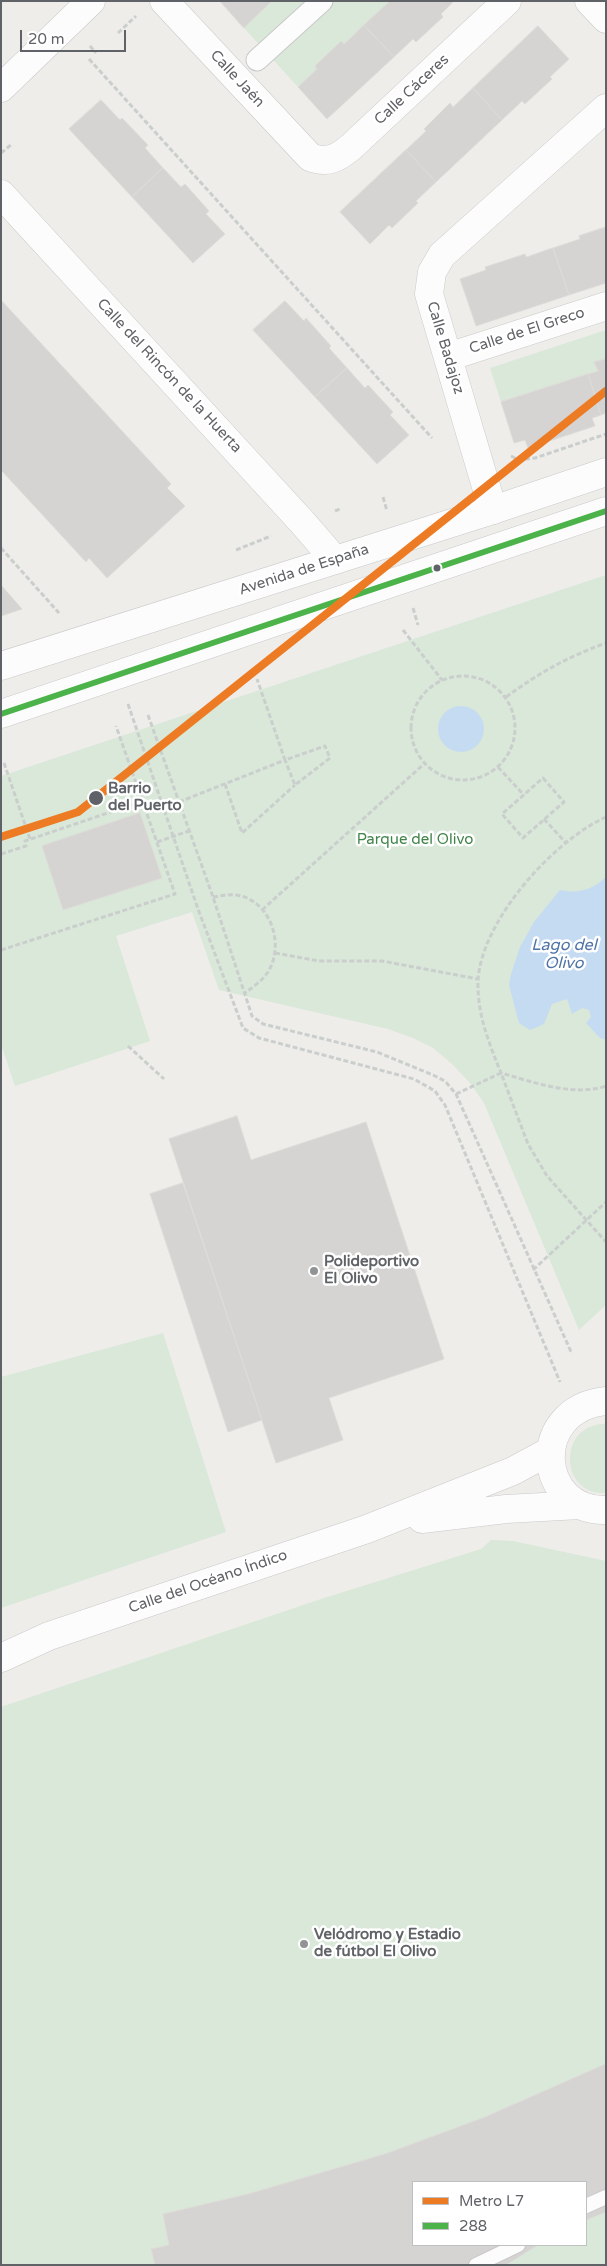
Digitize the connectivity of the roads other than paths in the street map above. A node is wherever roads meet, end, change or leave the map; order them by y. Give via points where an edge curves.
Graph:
1 (92, 1) edge
2 (164, 1) edge
3 (322, 1) edge
4 (507, 1) edge
5 (590, 1) edge
6 (606, 19) edge
7 (257, 60) dead end
8 (1, 88) edge
9 (606, 108) edge
10 (310, 157) joint
11 (1, 194) edge
12 (606, 306) edge
13 (448, 357) junction
14 (606, 472) edge
15 (493, 510) junction
16 (606, 511) edge
17 (335, 560) junction
18 (1, 666) edge
19 (1, 714) edge
20 (606, 1383) edge
21 (606, 1401) edge
22 (578, 1408) junction
23 (550, 1451) junction
24 (599, 1509) edge
25 (367, 1529) junction
26 (49, 1636) junction
27 (1, 1644) edge
28 (1, 1658) edge
29 (606, 2197) edge
30 (587, 2206) edge
31 (516, 2246) edge
32 (476, 2265) edge

1 - 8 street
2 - 10 street, Calle Jaén
3 - 7 street
4 - 10 street, Calle Cáceres via 340,156 329,161
5 - 6 street
9 - 13 street, Calle Badajoz via 442,255 434,266 429,294
11 - 17 street, Calle del Rincón de la Huerta
12 - 13 street, Calle de El Greco
13 - 15 street, Calle Badajoz
14 - 15 street, Avenida de España
15 - 17 street, Avenida de España
16 - 19 street
17 - 18 street, Avenida de España
20 - 22 street
21 - 22 street
22 - 23 street via 564,1419
23 - 24 street via 551,1467 567,1495
23 - 25 street, Calle del Océano Índico via 513,1471
24 - 25 street, Calle del Océano Índico via 506,1509 446,1515
25 - 26 street, Calle del Océano Índico
26 - 27 street, Calle del Océano Índico
26 - 28 street, Calle del Océano Índico
29 - 30 lane
31 - 32 lane

